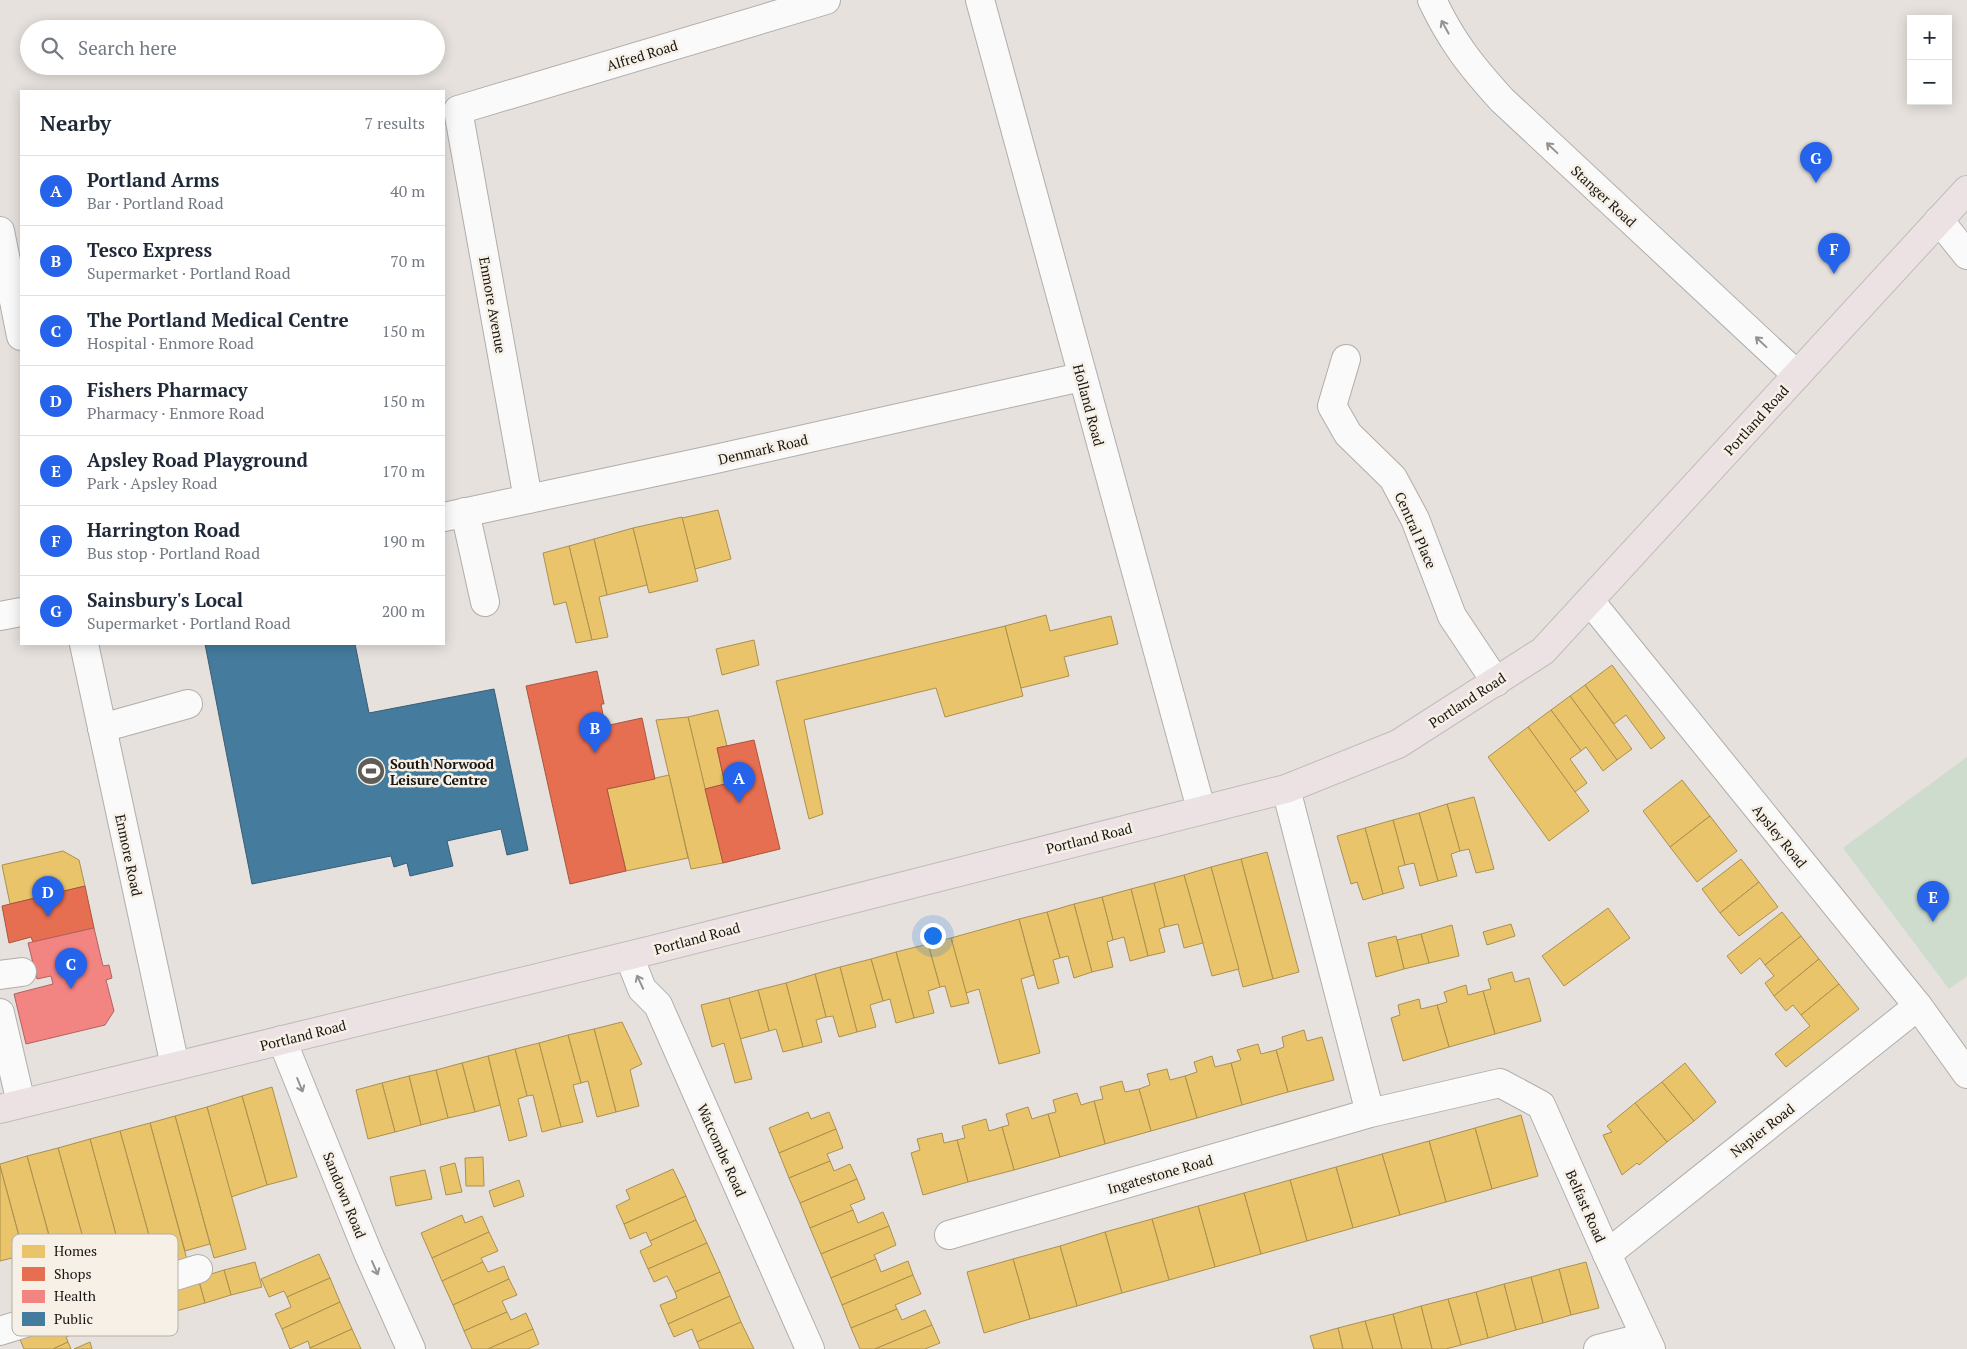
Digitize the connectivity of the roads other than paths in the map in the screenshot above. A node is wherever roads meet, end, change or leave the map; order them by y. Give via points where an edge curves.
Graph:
1 (826, 0) edge
2 (980, 0) edge
3 (1432, 0) edge
4 (458, 110) joint
5 (1967, 190) edge
6 (1939, 220) junction
7 (0, 231) edge
8 (1967, 255) edge
9 (20, 331) edge
10 (1346, 358) dead end
11 (1797, 375) junction
12 (1081, 377) junction
13 (528, 499) junction
14 (454, 514) edge
15 (1590, 601) junction
16 (485, 602) dead end
17 (20, 612) edge
18 (0, 616) edge
19 (84, 645) edge
20 (1496, 682) junction
21 (188, 704) dead end
22 (102, 728) junction
23 (1286, 788) junction
24 (1201, 809) junction
25 (629, 956) junction
26 (1918, 1006) junction
27 (0, 1013) edge
28 (282, 1040) junction
29 (174, 1066) junction
30 (1967, 1074) edge
31 (1500, 1083) joint
32 (11, 1106) edge
33 (1370, 1113) junction
34 (949, 1235) dead end
35 (1607, 1254) junction
36 (198, 1269) dead end
37 (178, 1275) edge
38 (12, 1327) edge
39 (0, 1331) edge
40 (1648, 1343) edge
41 (411, 1349) edge
42 (810, 1349) edge
43 (1598, 1349) edge

1 - 4 street, Alfred Road
2 - 12 street, Holland Road
11 -> 3 street, Stanger Road via 1502,100 1459,50
4 - 13 street, Enmore Avenue
5 - 6 main road, Portland Road
6 - 8 street
6 - 11 main road, Portland Road
7 - 9 street
10 - 20 street, Central Place via 1332,406 1348,434 1393,478 1415,519 1452,616
11 - 15 main road, Portland Road
12 - 13 street, Denmark Road
12 - 24 street, Holland Road
13 - 14 street, Denmark Road
14 - 16 street
15 - 20 main road, Portland Road via 1543,651
15 - 26 street, Apsley Road
17 - 18 street
19 - 22 street, Enmore Road
20 - 23 main road, Portland Road via 1398,744
21 - 22 street
22 - 29 street, Enmore Road
23 - 24 main road, Portland Road
23 - 33 street
24 - 25 main road, Portland Road
25 - 28 main road, Portland Road
42 -> 25 street, Watcombe Road via 658,1005 642,989
26 - 30 street, Apsley Road
26 - 35 street, Napier Road
27 - 32 street
28 - 29 main road, Portland Road
28 -> 41 street, Sandown Road via 368,1253
29 - 32 main road, Portland Road
31 - 33 street, Ingatestone Road
31 - 35 street, Belfast Road via 1542,1105
33 - 34 street, Ingatestone Road
35 - 40 street, Belfast Road
36 - 37 street
38 - 39 street
40 - 43 street

